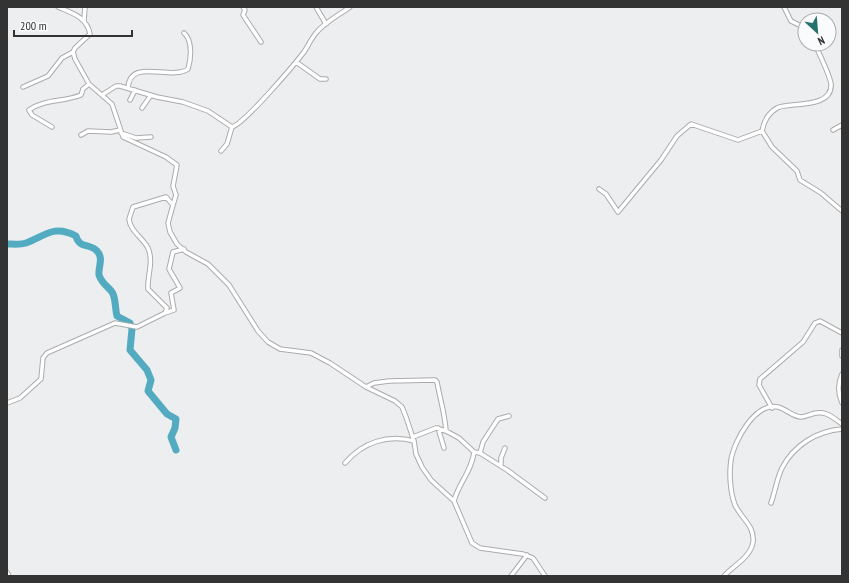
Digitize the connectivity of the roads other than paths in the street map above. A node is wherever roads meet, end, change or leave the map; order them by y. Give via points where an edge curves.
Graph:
1 (58, 7) edge
2 (85, 7) edge
3 (243, 7) edge
4 (316, 7) edge
5 (350, 7) edge
6 (784, 7) edge
7 (84, 21) junction
8 (326, 24) junction
9 (797, 24) edge
10 (184, 33) dead end
11 (261, 42) dead end
12 (73, 52) junction
13 (818, 52) edge
14 (296, 62) junction
15 (326, 79) dead end
16 (89, 84) junction
17 (22, 87) dead end
18 (128, 88) junction
19 (135, 90) junction
20 (102, 95) junction
21 (151, 95) junction
22 (130, 100) dead end
23 (142, 108) dead end
24 (842, 125) edge
25 (232, 126) junction
26 (52, 127) dead end
27 (762, 130) junction
28 (833, 130) dead end
29 (120, 131) junction
30 (81, 135) dead end
31 (151, 137) dead end
32 (221, 151) dead end
33 (599, 189) dead end
34 (173, 205) junction
35 (842, 211) edge
36 (184, 249) junction
37 (165, 313) junction
38 (842, 333) edge
39 (842, 350) edge
40 (842, 356) edge
41 (842, 374) edge
42 (366, 387) junction
43 (7, 403) edge
44 (842, 403) edge
45 (772, 408) junction
46 (509, 416) dead end
47 (842, 424) edge
48 (438, 428) junction
49 (842, 429) edge
50 (446, 431) junction
51 (414, 439) junction
52 (444, 448) dead end
53 (505, 448) dead end
54 (474, 452) junction
55 (480, 453) junction
56 (345, 463) dead end
57 (501, 466) junction
58 (545, 498) dead end
59 (454, 501) junction
60 (771, 503) dead end
61 (527, 555) junction
62 (7, 572) edge
63 (9, 576) edge
64 (511, 576) edge
65 (544, 576) edge
66 (724, 576) edge

1 - 7 street
2 - 7 street
3 - 11 street via 243,15
4 - 8 street
5 - 8 street
6 - 9 street via 791,21
7 - 12 street via 88,24 90,34
8 - 14 street via 315,34
10 - 18 street via 190,42 188,69 178,72 140,72 128,81
12 - 16 street
12 - 17 street via 62,58 48,76
13 - 27 street via 829,78 830,89 820,101 777,108 766,118
14 - 15 street via 320,79
14 - 25 street via 261,103 241,122
16 - 20 street
16 - 26 street via 82,89 81,95 34,106 29,110 32,115
18 - 19 street
18 - 20 street via 116,86
19 - 21 street
19 - 22 street
20 - 29 street via 109,100 114,109
21 - 23 street
21 - 25 street via 208,111
24 - 28 street
25 - 32 street via 227,144
27 - 33 street via 738,140 691,124 677,136 661,160 618,212 606,194
27 - 35 street via 772,147 797,171 800,180 821,193
29 - 30 street via 88,131
29 - 31 street via 136,138
29 - 34 street via 127,139 176,163 173,186 176,195
34 - 36 street via 168,223 170,232 177,244
34 - 37 street via 163,197 134,207 129,219 148,248 148,289 167,308
36 - 37 street via 173,252 169,269 180,288 171,294 174,310
36 - 42 street via 208,264 229,285 258,331 268,342 280,349 311,353
37 - 43 street via 137,327 115,323 47,353 43,358 41,379 24,396
38 - 45 street via 820,321 815,323 803,342 760,379 759,385
39 - 40 street
41 - 44 street via 839,396
42 - 50 street via 389,381 435,380 445,412
42 - 51 street via 400,405
45 - 47 street via 778,407 800,417 827,413
45 - 66 street via 750,420 732,454 730,470 733,497 753,532 753,541 752,549
46 - 55 street via 498,418 483,442
48 - 50 street
48 - 51 street
48 - 52 street
49 - 60 street via 828,430 808,439 796,449 782,468
50 - 54 street via 459,438
51 - 56 street via 396,438 374,442 359,449
51 - 59 street via 416,454 427,475 442,493
53 - 57 street
54 - 55 street
54 - 59 street via 470,468
55 - 57 street
57 - 58 street
59 - 61 street via 472,543 476,546
61 - 64 street
61 - 65 street via 537,563
62 - 63 street

